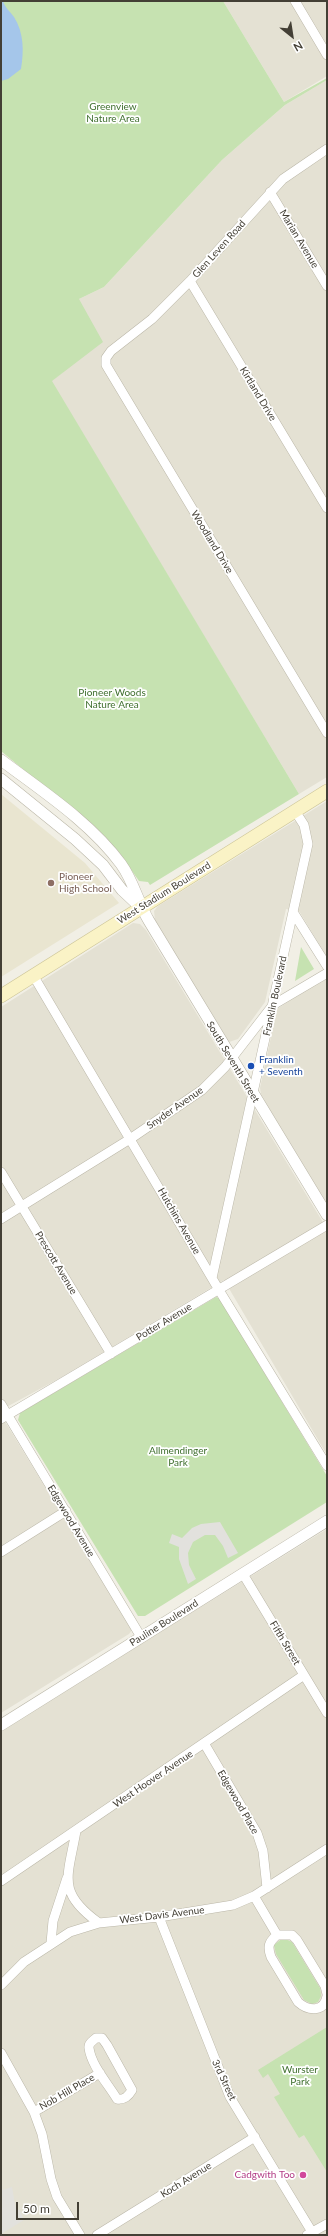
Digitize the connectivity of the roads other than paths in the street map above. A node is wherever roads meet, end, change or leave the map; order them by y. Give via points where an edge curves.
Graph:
1 (295, 1) edge
2 (326, 53) edge
3 (327, 149) edge
4 (270, 192) junction
5 (190, 281) junction
6 (327, 286) edge
7 (111, 351) joint
8 (327, 508) edge
9 (327, 733) edge
10 (1, 760) edge
11 (1, 779) edge
12 (327, 791) edge
13 (295, 811) junction
14 (141, 908) junction
15 (293, 912) junction
16 (327, 966) edge
17 (327, 973) edge
18 (33, 975) junction
19 (1, 996) edge
20 (273, 1005) junction
21 (231, 1058) junction
22 (254, 1096) junction
23 (130, 1139) junction
24 (1, 1172) edge
25 (22, 1206) junction
26 (327, 1215) edge
27 (1, 1219) edge
28 (327, 1225) edge
29 (212, 1278) junction
30 (218, 1290) junction
31 (111, 1354) junction
32 (1, 1404) edge
33 (4, 1417) edge
34 (327, 1466) edge
35 (66, 1511) junction
36 (327, 1521) edge
37 (1, 1552) edge
38 (243, 1574) junction
39 (141, 1637) junction
40 (304, 1675) junction
41 (327, 1713) edge
42 (1, 1725) edge
43 (204, 1743) junction
44 (76, 1831) junction
45 (327, 1849) edge
46 (67, 1878) junction
47 (1, 1881) edge
48 (267, 1888) junction
49 (254, 1896) junction
50 (159, 1917) junction
51 (99, 1923) junction
52 (277, 1935) junction
53 (51, 1943) junction
54 (1, 1985) edge
55 (327, 1995) edge
56 (1, 2053) edge
57 (100, 2073) junction
58 (34, 2112) junction
59 (255, 2137) junction
60 (327, 2224) edge
61 (310, 2233) edge
62 (80, 2235) edge
63 (97, 2235) edge

1 - 2 street
3 - 4 street, Glen Leven Road via 296,168
4 - 5 street, Glen Leven Road
4 - 6 street, Marian Avenue
5 - 7 street, Glen Leven Road via 152,319
5 - 8 street, Kirtland Drive
7 - 9 street, Woodland Drive via 106,358 109,374
10 - 14 street, South Seventh Street via 107,846 132,881
11 - 14 street, South Seventh Street via 75,839 103,865 122,890
12 - 13 main road, West Stadium Boulevard
13 - 14 main road, West Stadium Boulevard
13 - 15 street, Franklin Boulevard via 304,825 308,844
14 - 18 main road, West Stadium Boulevard
14 - 21 street, South Seventh Street
15 - 16 street
15 - 20 street, Franklin Boulevard
17 - 20 street, Snyder Avenue
18 - 19 main road, West Stadium Boulevard
18 - 23 street, Hutchins Avenue
20 - 21 street, Snyder Avenue
20 - 22 street, Franklin Boulevard
21 - 22 street, South Seventh Street
21 - 23 street, Snyder Avenue via 202,1090
22 - 26 street, South Seventh Street
22 - 29 street, Franklin Boulevard
23 - 25 street, Snyder Avenue
23 - 29 street, Hutchins Avenue
24 - 25 street, Prescott Avenue
25 - 27 street, Snyder Avenue
25 - 31 street, Prescott Avenue
28 - 30 street, Potter Avenue
29 - 30 street, Hutchins Avenue
30 - 31 street, Potter Avenue
30 - 34 street, Hutchins Avenue
31 - 33 street, Potter Avenue
32 - 33 street, Edgewood Avenue
33 - 35 street, Edgewood Avenue
35 - 37 street
35 - 39 street, Edgewood Avenue
36 - 38 street, Pauline Boulevard
38 - 39 street, Pauline Boulevard
38 - 40 street, Fifth Street
39 - 42 street, Pauline Boulevard
40 - 41 street, Fifth Street
40 - 43 street, West Hoover Avenue
43 - 44 street, West Hoover Avenue
43 - 48 street, Edgewood Place via 258,1833 263,1850
44 - 46 street
44 - 47 street, West Hoover Avenue
45 - 48 street, West Davis Avenue
46 - 51 street via 78,1906
46 - 53 street via 54,1915
48 - 49 street, West Davis Avenue
49 - 50 street, West Davis Avenue via 233,1905
49 - 52 street
50 - 51 street, West Davis Avenue
50 - 59 street, 3rd Street via 223,2081
51 - 53 street, West Davis Avenue via 70,1932
52 - 55 street via 292,1935 297,1940 325,1986
52 - 55 street via 270,1941 268,1949 298,2002 311,2010 320,2008 326,2002
53 - 54 street, West Davis Avenue via 24,1962
56 - 58 street
57 - 57 street via 88,2047 96,2038 102,2038 129,2083 132,2090 129,2096 117,2099
57 - 58 street, Nob Hill Place
58 - 62 street via 57,2197
59 - 61 street, 3rd Street
59 - 63 street, Koch Avenue
60 - 61 street

